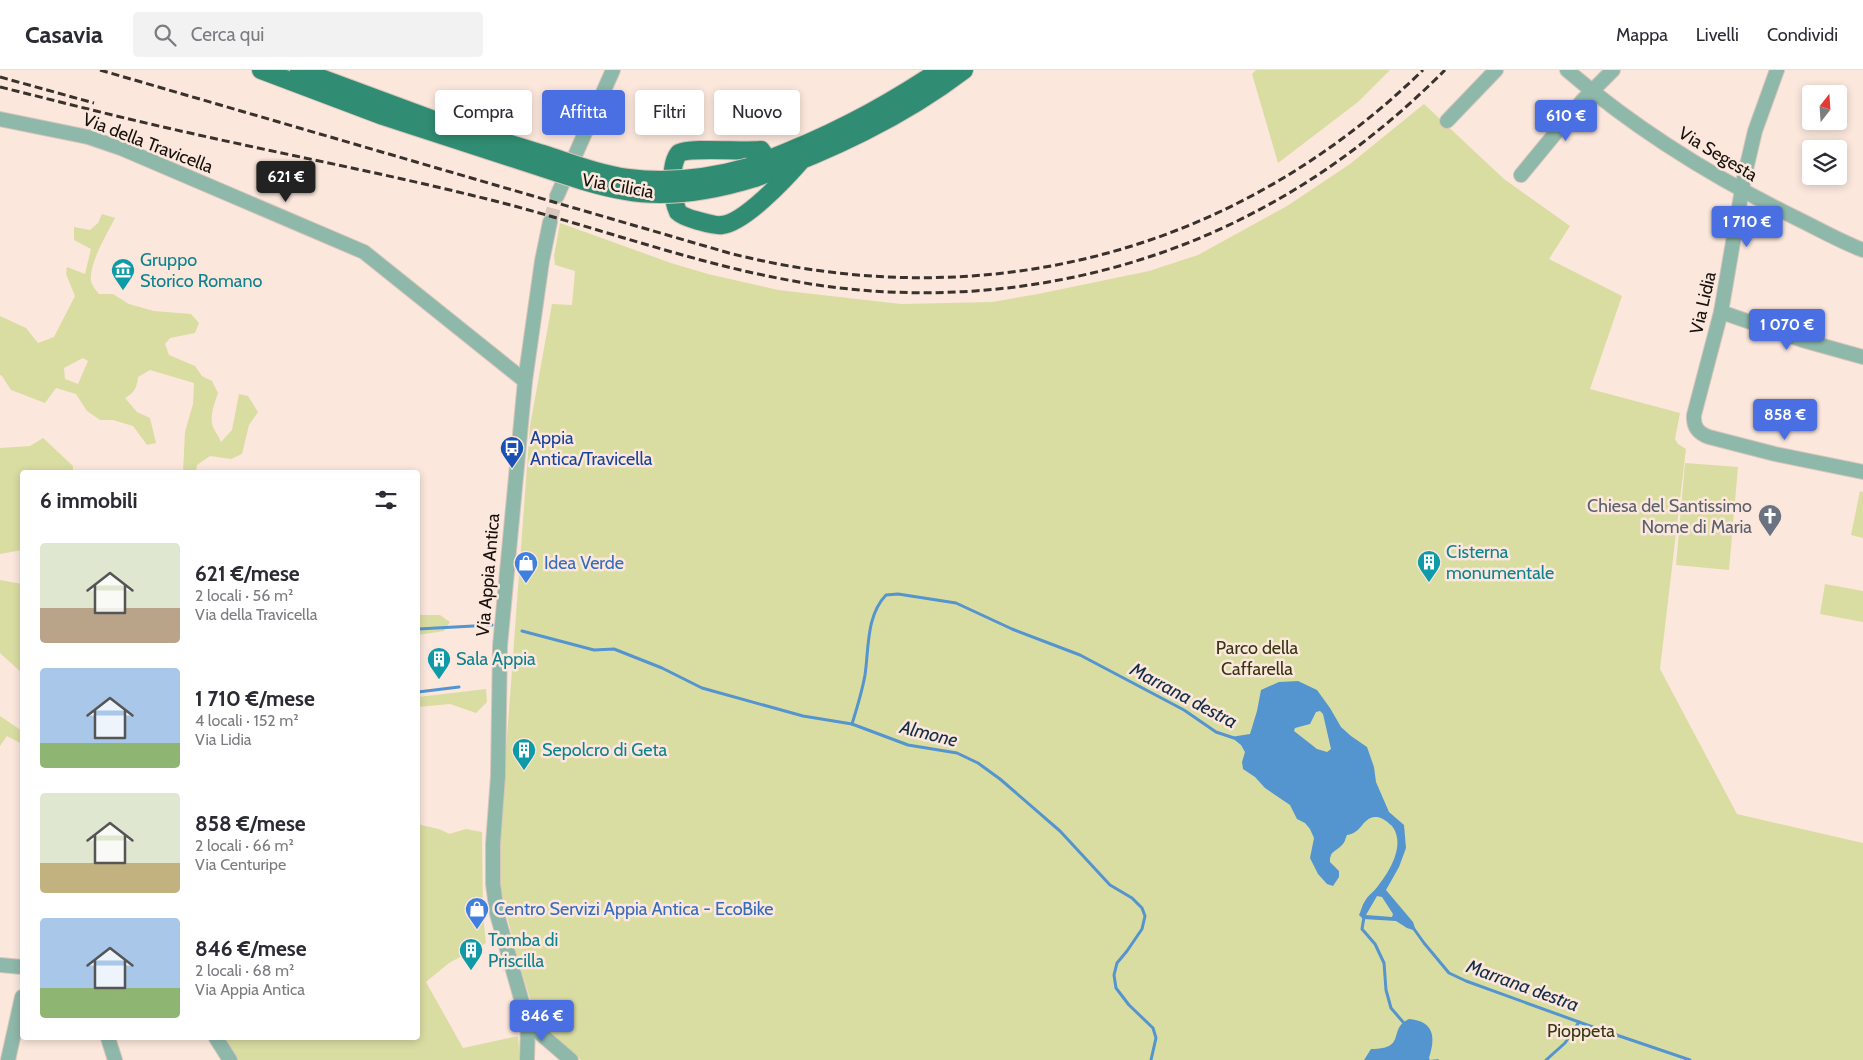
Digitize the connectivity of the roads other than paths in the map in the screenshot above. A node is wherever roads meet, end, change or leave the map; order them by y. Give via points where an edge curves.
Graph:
1 (261, 70) edge
2 (299, 70) edge
3 (613, 70) edge
4 (940, 70) edge
5 (964, 70) edge
6 (1496, 70) edge
7 (1566, 70) edge
8 (1612, 70) edge
9 (1777, 70) edge
10 (1591, 91) junction
11 (0, 119) edge
12 (1447, 121) dead end
13 (768, 160) junction
14 (543, 161) junction
15 (800, 162) junction
16 (752, 172) junction
17 (1521, 175) dead end
18 (1741, 190) junction
19 (557, 196) tunnel mouth
20 (550, 222) tunnel mouth
21 (1863, 250) edge
22 (1721, 312) junction
23 (1863, 357) edge
24 (525, 381) junction
25 (1863, 472) edge
26 (0, 965) edge
27 (20, 967) edge
28 (20, 1006) edge
29 (528, 1023) junction
30 (109, 1040) edge
31 (217, 1040) edge
32 (8, 1060) edge
33 (115, 1060) edge
34 (230, 1060) edge
35 (528, 1060) edge
36 (571, 1060) edge

1 - 14 main road, Via Cilicia via 383,116
2 - 14 main road, Via Cilicia
3 - 19 street
4 - 13 main road, Via Cilicia via 886,105 827,136
5 - 15 main road, Via Cilicia via 892,117
6 - 12 street
7 - 10 street, Via Segesta
8 - 10 street
9 - 18 street, Via Lidia via 1755,131
10 - 17 street
10 - 18 street, Via Segesta via 1666,144
11 - 24 street, Via della Travicella via 88,137 132,153 364,252
13 - 15 main road via 761,150 681,152 673,168 678,212 715,225 731,223 778,186
13 - 16 main road, Via Cilicia
14 - 16 main road, Via Cilicia, bridge via 611,188 655,194 700,191
15 - 16 main road, Via Cilicia
18 - 21 street, Via Segesta
18 - 22 street, Via Lidia
20 - 24 street, Via Appia Antica
22 - 23 street via 1788,336
22 - 25 street, Via Lidia via 1694,415 1696,428 1705,436 1738,445
24 - 29 street, Via Appia Antica via 500,646 493,884 497,914
26 - 27 street
28 - 32 street
29 - 35 street, Via Appia Antica
29 - 36 street
30 - 33 street
31 - 34 street

